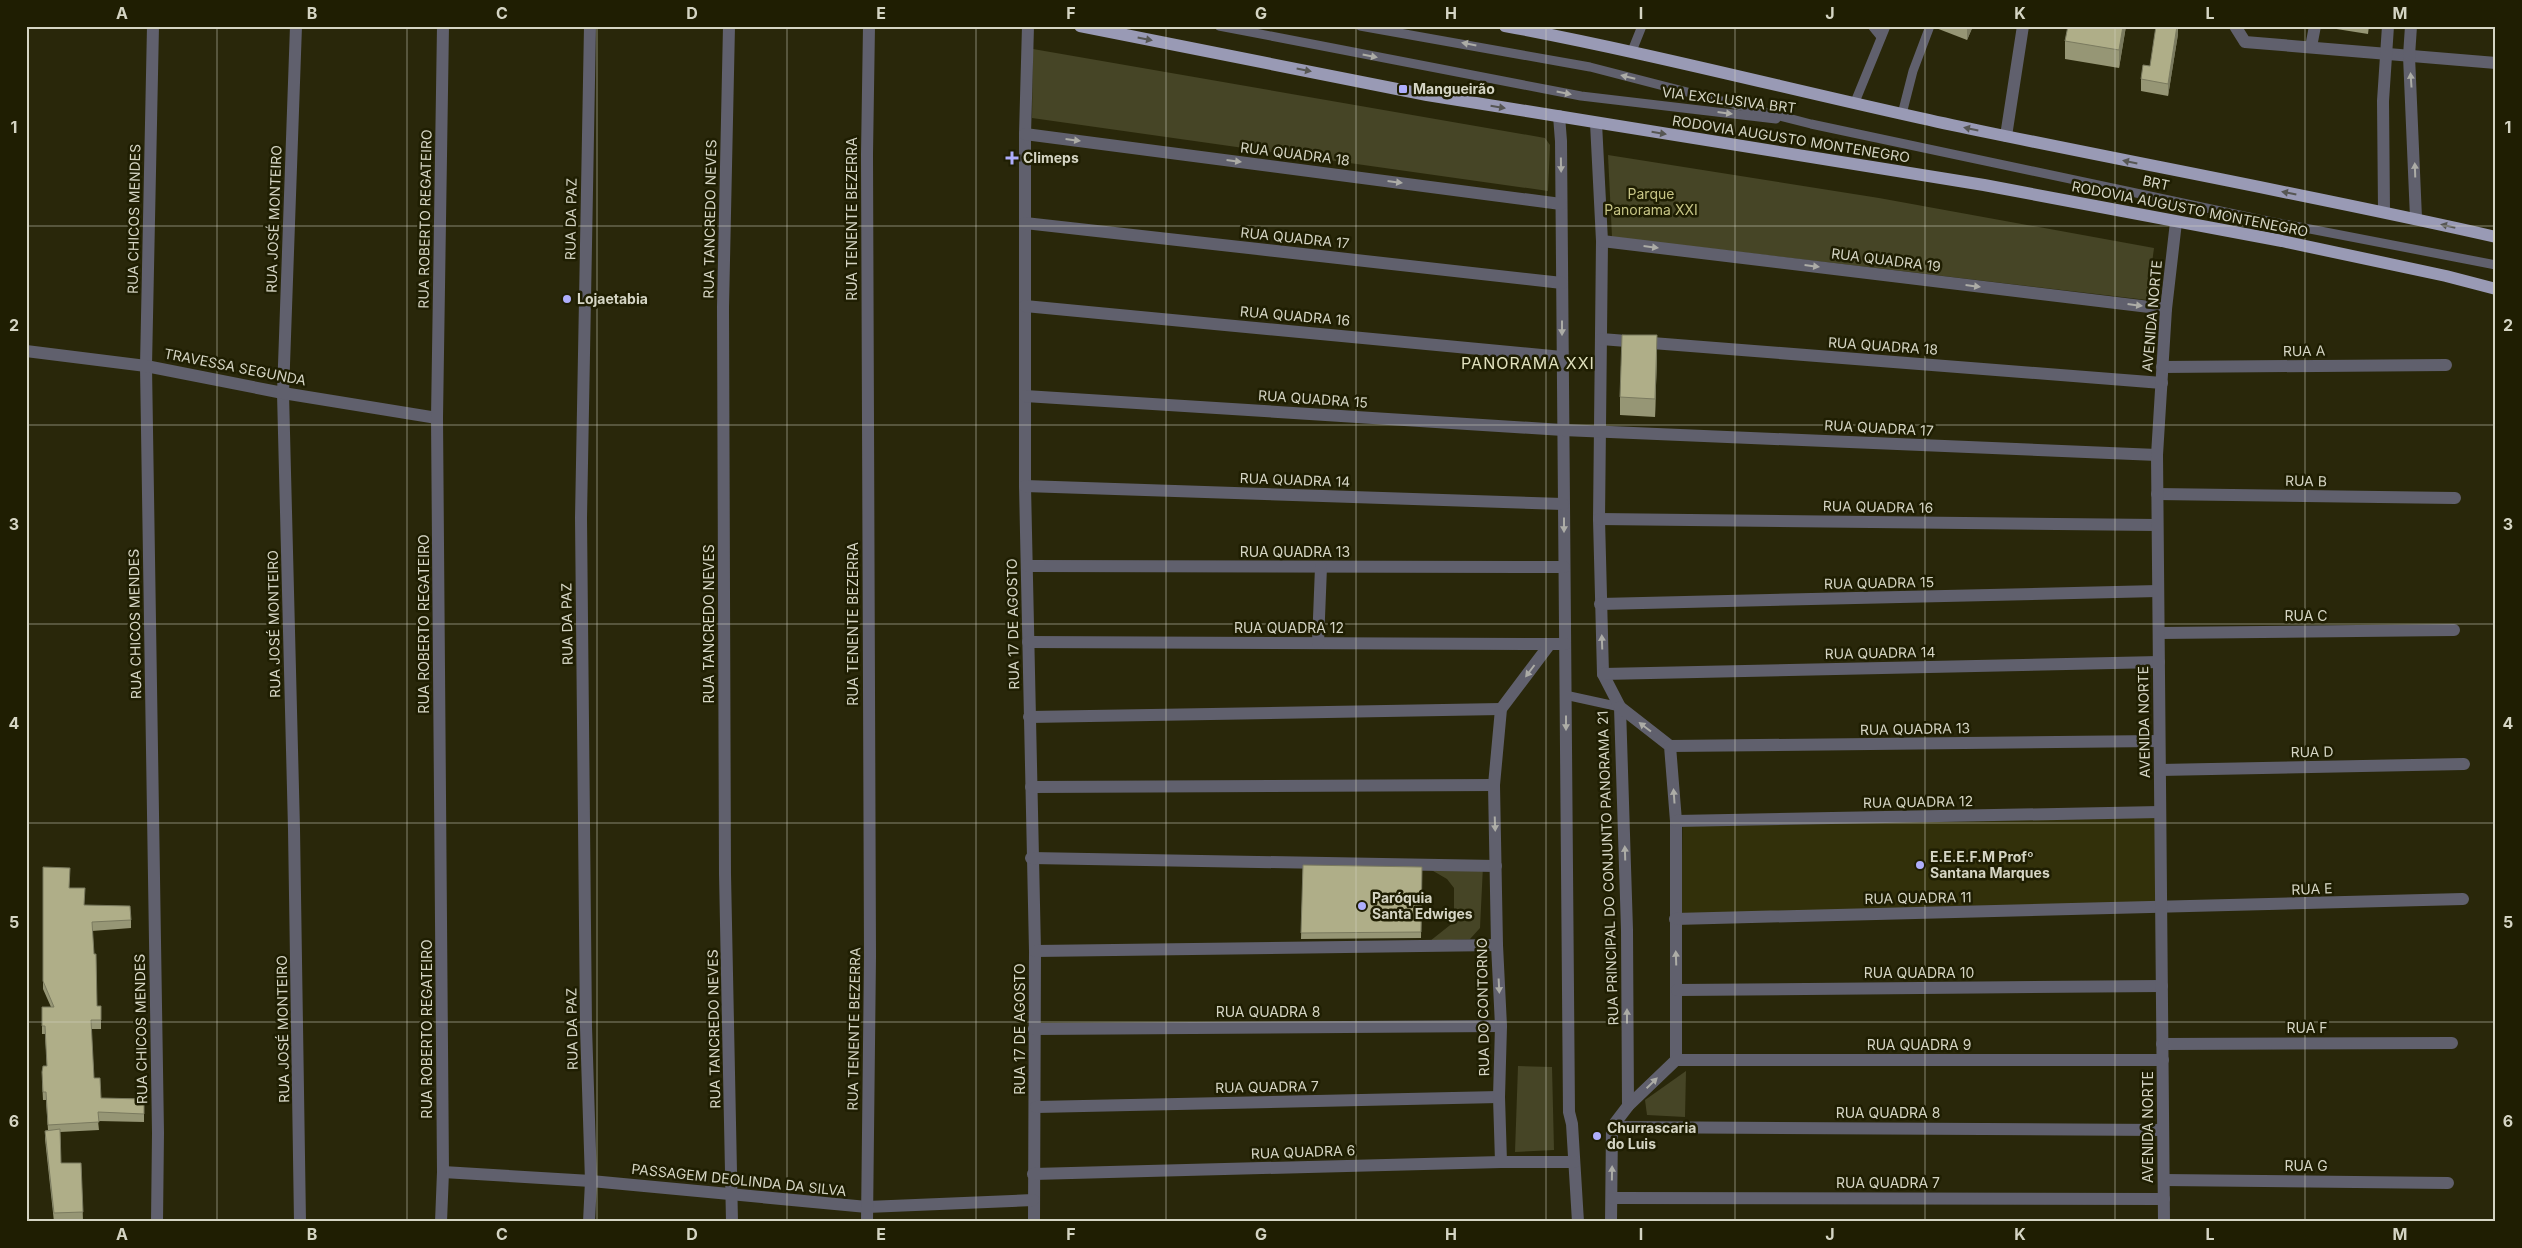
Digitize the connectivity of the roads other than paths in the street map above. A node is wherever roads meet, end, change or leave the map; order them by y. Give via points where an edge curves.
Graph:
1 (153, 26) edge
2 (296, 26) edge
3 (443, 26) edge
4 (590, 26) edge
5 (729, 26) edge
6 (869, 26) edge
7 (1028, 26) edge
8 (1080, 26) edge
9 (1219, 26) edge
10 (1360, 26) edge
11 (1400, 26) edge
12 (1505, 26) edge
13 (1642, 26) edge
14 (1872, 26) edge
15 (1886, 26) edge
16 (1930, 26) edge
17 (2023, 26) edge
18 (2235, 26) edge
19 (2315, 26) edge
20 (2388, 26) edge
21 (2410, 26) edge
22 (1406, 34) junction
23 (1881, 38) junction
24 (2311, 47) junction
25 (1632, 51) junction
26 (2386, 55) junction
27 (2409, 56) junction
28 (2496, 63) edge
29 (1855, 102) junction
30 (1902, 114) junction
31 (1558, 116) junction
32 (1596, 123) junction
33 (1811, 124) junction
34 (1025, 134) junction
35 (2006, 136) junction
36 (1561, 204) junction
37 (2384, 211) junction
38 (2416, 218) junction
39 (2176, 222) junction
40 (1025, 223) junction
41 (2496, 237) edge
42 (1602, 241) junction
43 (2496, 264) edge
44 (1562, 283) junction
45 (2496, 289) edge
46 (1025, 306) junction
47 (2166, 309) junction
48 (1601, 339) junction
49 (26, 352) edge
50 (1562, 356) junction
51 (2446, 364) dead end
52 (146, 366) junction
53 (2162, 368) junction
54 (2162, 383) junction
55 (283, 393) junction
56 (1025, 396) junction
57 (437, 418) junction
58 (1563, 430) junction
59 (1599, 430) junction
60 (2157, 455) junction
61 (1025, 486) junction
62 (2157, 494) junction
63 (2455, 498) dead end
64 (1564, 504) junction
65 (1599, 519) junction
66 (2157, 525) junction
67 (1027, 566) junction
68 (1321, 567) junction
69 (1564, 567) junction
70 (2158, 591) junction
71 (1600, 604) junction
72 (2454, 630) dead end
73 (2159, 633) junction
74 (1028, 642) junction
75 (1318, 643) junction
76 (1550, 644) junction
77 (1565, 644) junction
78 (2159, 662) junction
79 (1603, 674) junction
80 (1565, 695) junction
81 (1620, 707) junction
82 (1501, 709) junction
83 (1029, 717) junction
84 (2159, 741) junction
85 (1670, 746) junction
86 (2464, 764) dead end
87 (2160, 770) junction
88 (1494, 785) junction
89 (1031, 787) junction
90 (2160, 812) junction
91 (1676, 821) junction
92 (1031, 858) junction
93 (1496, 866) junction
94 (2463, 899) dead end
95 (2161, 908) junction
96 (1675, 919) junction
97 (1497, 945) junction
98 (1035, 951) junction
99 (2162, 986) junction
100 (1677, 990) junction
101 (1501, 1026) junction
102 (1034, 1029) junction
103 (2452, 1043) dead end
104 (2162, 1044) junction
105 (1676, 1060) junction
106 (2162, 1060) junction
107 (1499, 1096) junction
108 (1628, 1106) junction
109 (1036, 1107) junction
110 (1612, 1127) junction
111 (2163, 1130) junction
112 (1501, 1162) junction
113 (1574, 1162) junction
114 (443, 1172) junction
115 (1033, 1174) junction
116 (2164, 1180) junction
117 (591, 1181) junction
118 (2448, 1183) dead end
119 (732, 1194) junction
120 (1612, 1198) junction
121 (2164, 1199) junction
122 (1033, 1200) junction
123 (867, 1208) junction
124 (157, 1222) edge
125 (300, 1222) edge
126 (441, 1222) edge
127 (589, 1222) edge
128 (732, 1222) edge
129 (867, 1222) edge
130 (1034, 1222) edge
131 (1578, 1222) edge
132 (1611, 1222) edge
133 (2164, 1222) edge

1 - 52 street, RUA CHICOS MENDES
2 - 55 street, RUA JOSÉ MONTEIRO
3 - 57 street, RUA ROBERTO REGATEIRO
4 - 117 street, RUA DA PAZ via 581,518 586,1027
5 - 119 street, RUA TANCREDO NEVES via 723,307 725,864
6 - 123 street, RUA TENENTE BEZERRA via 870,956
7 - 34 street, RUA 17 DE AGOSTO
8 -> 31 main road, RODOVIA AUGUSTO MONTENEGRO via 1427,95
9 -> 33 lane, VIA EXCLUSIVA BRT via 1581,96
10 - 22 lane, VIA EXCLUSIVA BRT
11 - 22 lane
12 - 25 main road
13 - 25 lane
14 - 23 lane
15 - 23 lane
16 - 30 lane via 1913,71
17 - 35 street
18 - 24 street via 2245,42
19 - 24 street
20 - 26 street
21 - 27 street
33 -> 22 lane, VIA EXCLUSIVA BRT via 1590,67
23 - 29 lane
24 - 26 street
25 - 29 main road
26 - 27 street
26 - 37 street
27 - 28 street
38 -> 27 street
29 - 30 main road
35 -> 30 main road
31 - 32 main road, RODOVIA AUGUSTO MONTENEGRO
31 -> 36 street
32 -> 39 main road, RODOVIA AUGUSTO MONTENEGRO via 1984,185
32 - 42 street, RUA PRINCIPAL DO CONJUNTO PANORAMA 21
33 - 43 lane, BRT via 2248,217
34 -> 36 street, RUA QUADRA 18
34 - 40 street, RUA 17 DE AGOSTO
37 -> 35 main road
36 - 44 street
37 - 38 main road
41 -> 38 main road
39 - 45 main road, RODOVIA AUGUSTO MONTENEGRO via 2292,243
39 - 47 street, AVENIDA NORTE
40 - 44 street, RUA QUADRA 17
40 - 46 street, RUA 17 DE AGOSTO
42 -> 47 street, RUA QUADRA 19
42 - 48 street, RUA PRINCIPAL DO CONJUNTO PANORAMA 21
44 -> 50 street
46 - 50 street, RUA QUADRA 16
46 - 56 street, RUA 17 DE AGOSTO
47 - 53 street, AVENIDA NORTE
48 - 54 street, RUA QUADRA 18
48 - 59 street, RUA PRINCIPAL DO CONJUNTO PANORAMA 21
49 - 52 street, TRAVESSA SEGUNDA
50 - 58 street
51 - 53 street, RUA A
52 - 55 street, TRAVESSA SEGUNDA
52 - 124 street, RUA CHICOS MENDES
53 - 54 street, AVENIDA NORTE
54 - 60 street, AVENIDA NORTE
55 - 57 street, TRAVESSA SEGUNDA
55 - 125 street, RUA JOSÉ MONTEIRO
56 - 58 street, RUA QUADRA 15
56 - 61 street, RUA 17 DE AGOSTO
57 - 114 street, RUA ROBERTO REGATEIRO
58 - 59 street, RUA QUADRA 15
58 - 64 street
59 - 60 street, RUA QUADRA 17
59 - 65 street, RUA PRINCIPAL DO CONJUNTO PANORAMA 21
60 - 62 street, AVENIDA NORTE
61 - 64 street, RUA QUADRA 14
61 - 67 street, RUA 17 DE AGOSTO
62 - 63 street, RUA B
62 - 66 street, AVENIDA NORTE
64 -> 69 street
65 - 66 street, RUA QUADRA 16
65 - 71 street, RUA PRINCIPAL DO CONJUNTO PANORAMA 21
66 - 70 street, AVENIDA NORTE
67 - 68 street, RUA QUADRA 13
67 - 74 street, RUA 17 DE AGOSTO
68 - 69 street, RUA QUADRA 13
68 - 75 street
69 - 77 street
70 - 71 street, RUA QUADRA 15
70 - 73 street, AVENIDA NORTE
79 -> 71 street, RUA PRINCIPAL DO CONJUNTO PANORAMA 21
72 - 73 street, RUA C
73 - 78 street, AVENIDA NORTE
74 - 75 street, RUA QUADRA 12
74 - 83 street, RUA 17 DE AGOSTO
75 - 76 street, RUA QUADRA 12
76 - 77 street
76 -> 82 street
77 - 80 street
78 - 79 street, RUA QUADRA 14
78 - 84 street, AVENIDA NORTE
79 - 81 street, RUA PRINCIPAL DO CONJUNTO PANORAMA 21
80 - 81 lane
80 -> 113 street via 1569,1112
85 -> 81 street
108 -> 81 street, RUA PRINCIPAL DO CONJUNTO PANORAMA 21 via 1627,930
82 - 83 street
82 - 88 street, RUA DO CONTORNO
83 - 89 street, RUA 17 DE AGOSTO
84 - 85 street, RUA QUADRA 13
84 - 87 street, AVENIDA NORTE
91 -> 85 street
86 - 87 street, RUA D
87 - 90 street, AVENIDA NORTE
88 - 89 street
88 -> 93 street, RUA DO CONTORNO
89 - 92 street, RUA 17 DE AGOSTO
90 - 91 street, RUA QUADRA 12
90 - 95 street, AVENIDA NORTE
91 - 96 street
92 - 93 street
92 - 98 street, RUA 17 DE AGOSTO
93 - 97 street, RUA DO CONTORNO
94 - 95 street, RUA E
95 - 96 street, RUA QUADRA 11
95 - 99 street, AVENIDA NORTE
100 -> 96 street
97 - 98 street
97 -> 101 street, RUA DO CONTORNO
98 - 102 street, RUA 17 DE AGOSTO
99 - 100 street, RUA QUADRA 10
99 - 104 street, AVENIDA NORTE
100 - 105 street
101 - 102 street, RUA QUADRA 8
101 - 107 street, RUA DO CONTORNO
102 - 109 street, RUA 17 DE AGOSTO
103 - 104 street, RUA F
104 - 106 street, AVENIDA NORTE
105 - 106 street, RUA QUADRA 9
108 -> 105 street
106 - 111 street, AVENIDA NORTE
107 - 109 street, RUA QUADRA 7
107 - 112 street, RUA DO CONTORNO
108 - 110 street
109 - 115 street, RUA 17 DE AGOSTO
110 - 111 street, RUA QUADRA 8
120 -> 110 street
111 - 116 street, AVENIDA NORTE
112 - 113 street, RUA QUADRA 6
112 - 115 street, RUA QUADRA 6
113 - 131 street
114 - 117 street, PASSAGEM DEOLINDA DA SILVA
114 - 126 street, RUA ROBERTO REGATEIRO
115 - 122 street, RUA 17 DE AGOSTO
116 - 118 street, RUA G
116 - 121 street, AVENIDA NORTE
117 - 119 street, PASSAGEM DEOLINDA DA SILVA
117 - 127 street, RUA DA PAZ
119 - 123 street, PASSAGEM DEOLINDA DA SILVA
119 - 128 street, RUA TANCREDO NEVES
120 - 121 street, RUA QUADRA 7
120 - 132 street
121 - 133 street, AVENIDA NORTE
122 - 123 street, PASSAGEM DEOLINDA DA SILVA
122 - 130 street, RUA 17 DE AGOSTO
123 - 129 street, RUA TENENTE BEZERRA

